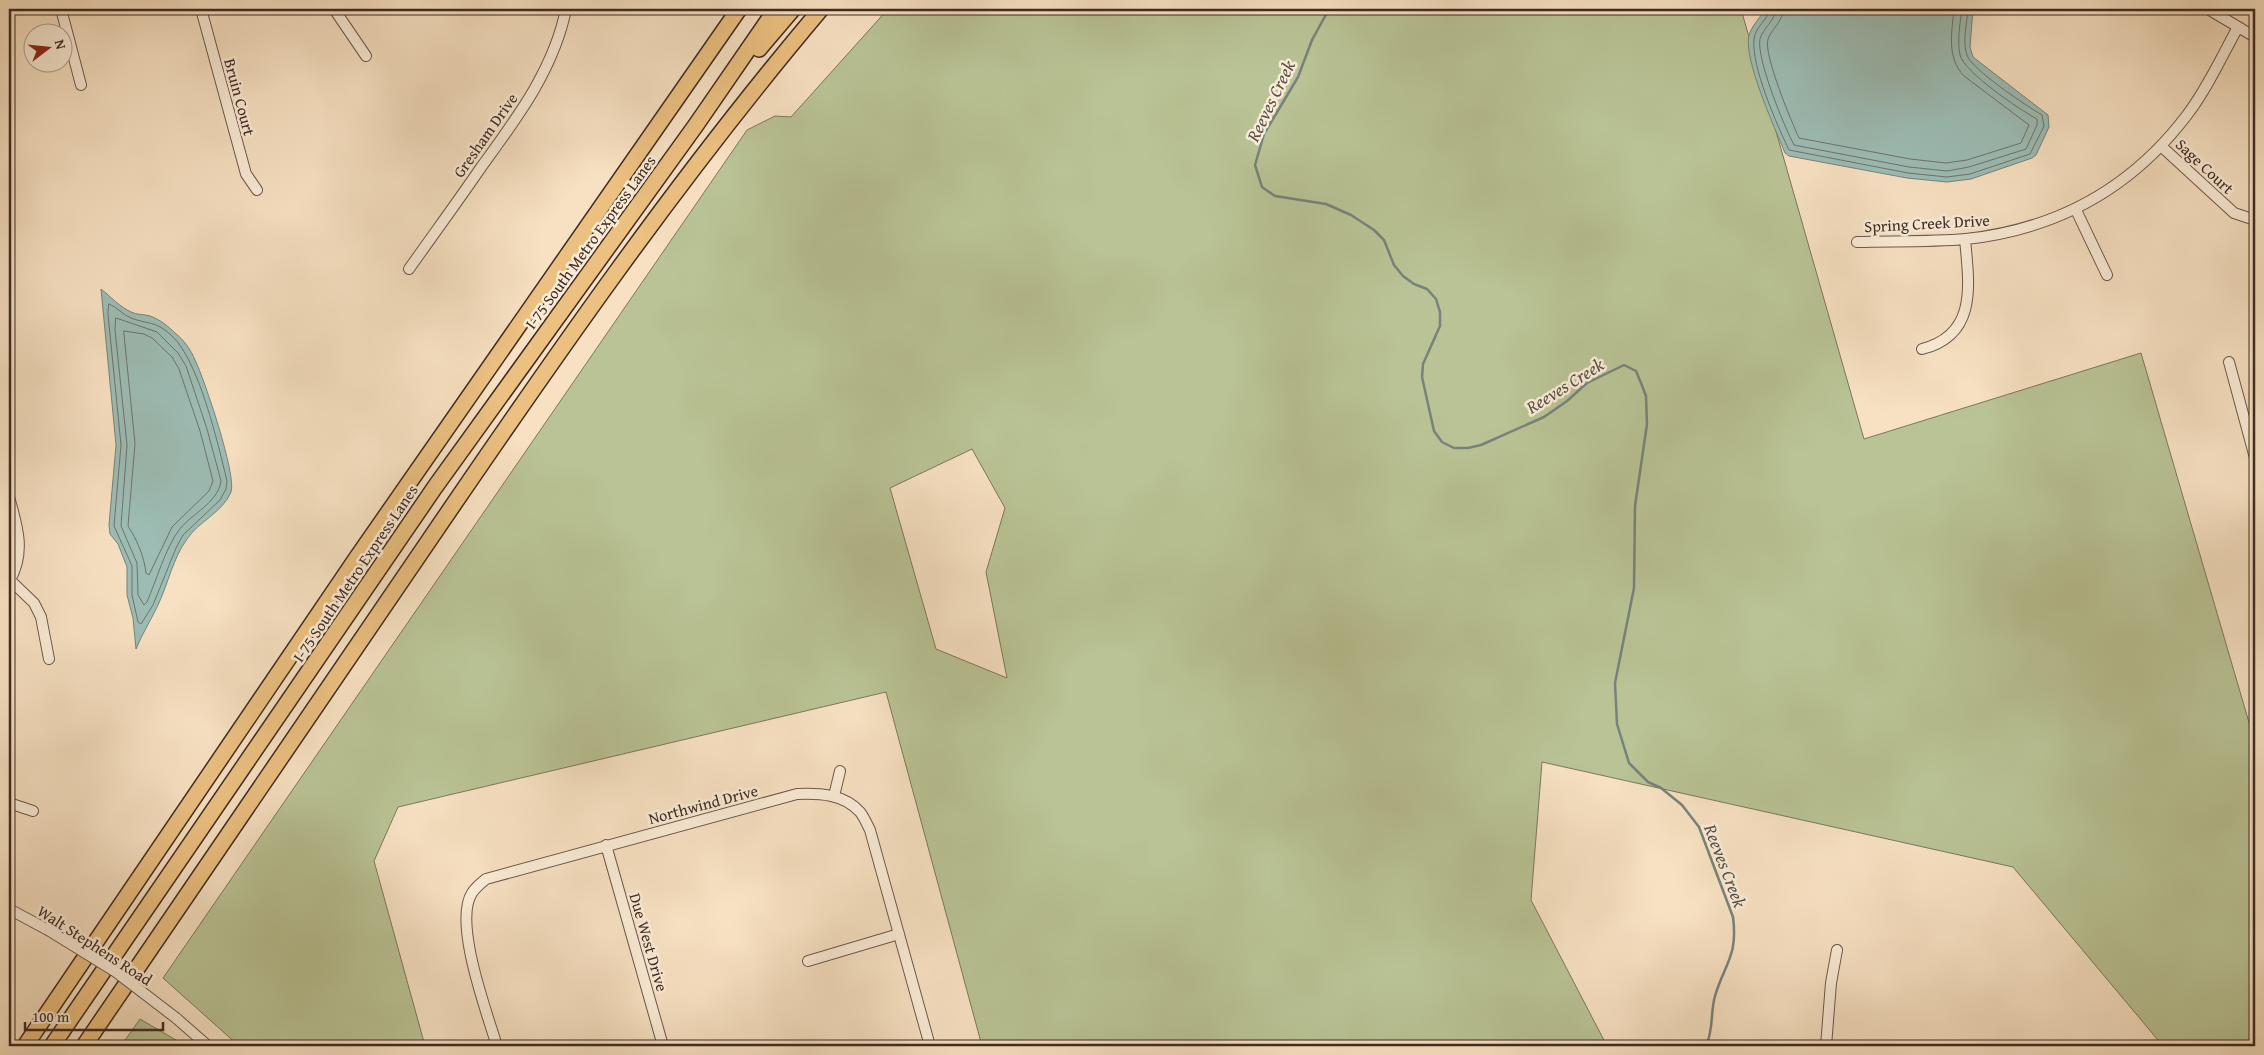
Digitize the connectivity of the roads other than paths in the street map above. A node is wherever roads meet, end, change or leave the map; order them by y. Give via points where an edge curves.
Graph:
1 (61, 9) edge
2 (201, 9) edge
3 (334, 9) edge
4 (566, 9) edge
5 (739, 9) edge
6 (776, 9) edge
7 (793, 9) edge
8 (821, 9) edge
9 (2208, 9) edge
10 (2238, 27) junction
11 (2255, 37) edge
12 (366, 56) dead end
13 (81, 85) dead end
14 (696, 125) junction
15 (2161, 146) junction
16 (256, 190) dead end
17 (2076, 210) junction
18 (2255, 220) edge
19 (1966, 239) junction
20 (1857, 242) dead end
21 (409, 269) dead end
22 (2108, 275) dead end
23 (1922, 350) dead end
24 (2229, 362) dead end
25 (2255, 458) edge
26 (9, 497) edge
27 (9, 580) edge
28 (49, 659) dead end
29 (840, 771) dead end
30 (834, 796) junction
31 (9, 803) edge
32 (33, 811) dead end
33 (606, 845) junction
34 (9, 909) edge
35 (899, 934) junction
36 (1837, 950) dead end
37 (808, 961) dead end
38 (25, 1046) edge
39 (52, 1046) edge
40 (84, 1046) edge
41 (208, 1046) edge
42 (496, 1046) edge
43 (663, 1046) edge
44 (930, 1046) edge
45 (1826, 1046) edge

1 - 13 street
2 - 16 street, Bruin Court via 246,174
3 - 12 street
4 - 21 street, Gresham Drive via 540,80
5 - 38 highway via 358,556
6 - 14 highway, I-75 South Metro Express Lanes
7 - 14 highway, I-75 South Metro Express Lanes
8 - 40 highway via 652,221 561,348
9 - 10 street
10 - 11 street
10 - 15 street, Spring Creek Drive via 2188,114
14 - 39 highway, I-75 South Metro Express Lanes via 435,487
15 - 17 street, Spring Creek Drive via 2136,171
15 - 18 street, Sage Court via 2234,213
17 - 19 street, Spring Creek Drive via 2020,230
17 - 22 street
19 - 20 street, Spring Creek Drive
19 - 23 street via 1970,293 1960,324 1939,345
24 - 25 street
26 - 27 street via 19,534 19,550
27 - 28 street via 34,603 41,617
29 - 30 street
30 - 33 street, Northwind Drive via 797,794
30 - 35 street, Northwind Drive via 860,812 870,830
31 - 32 street
33 - 42 street, Northwind Drive via 486,879 471,894 467,914 468,948
33 - 43 street, Due West Drive
34 - 41 street, Walt Stephens Road, bridge via 116,972
35 - 37 street
35 - 44 street, Northwind Drive
36 - 45 street

